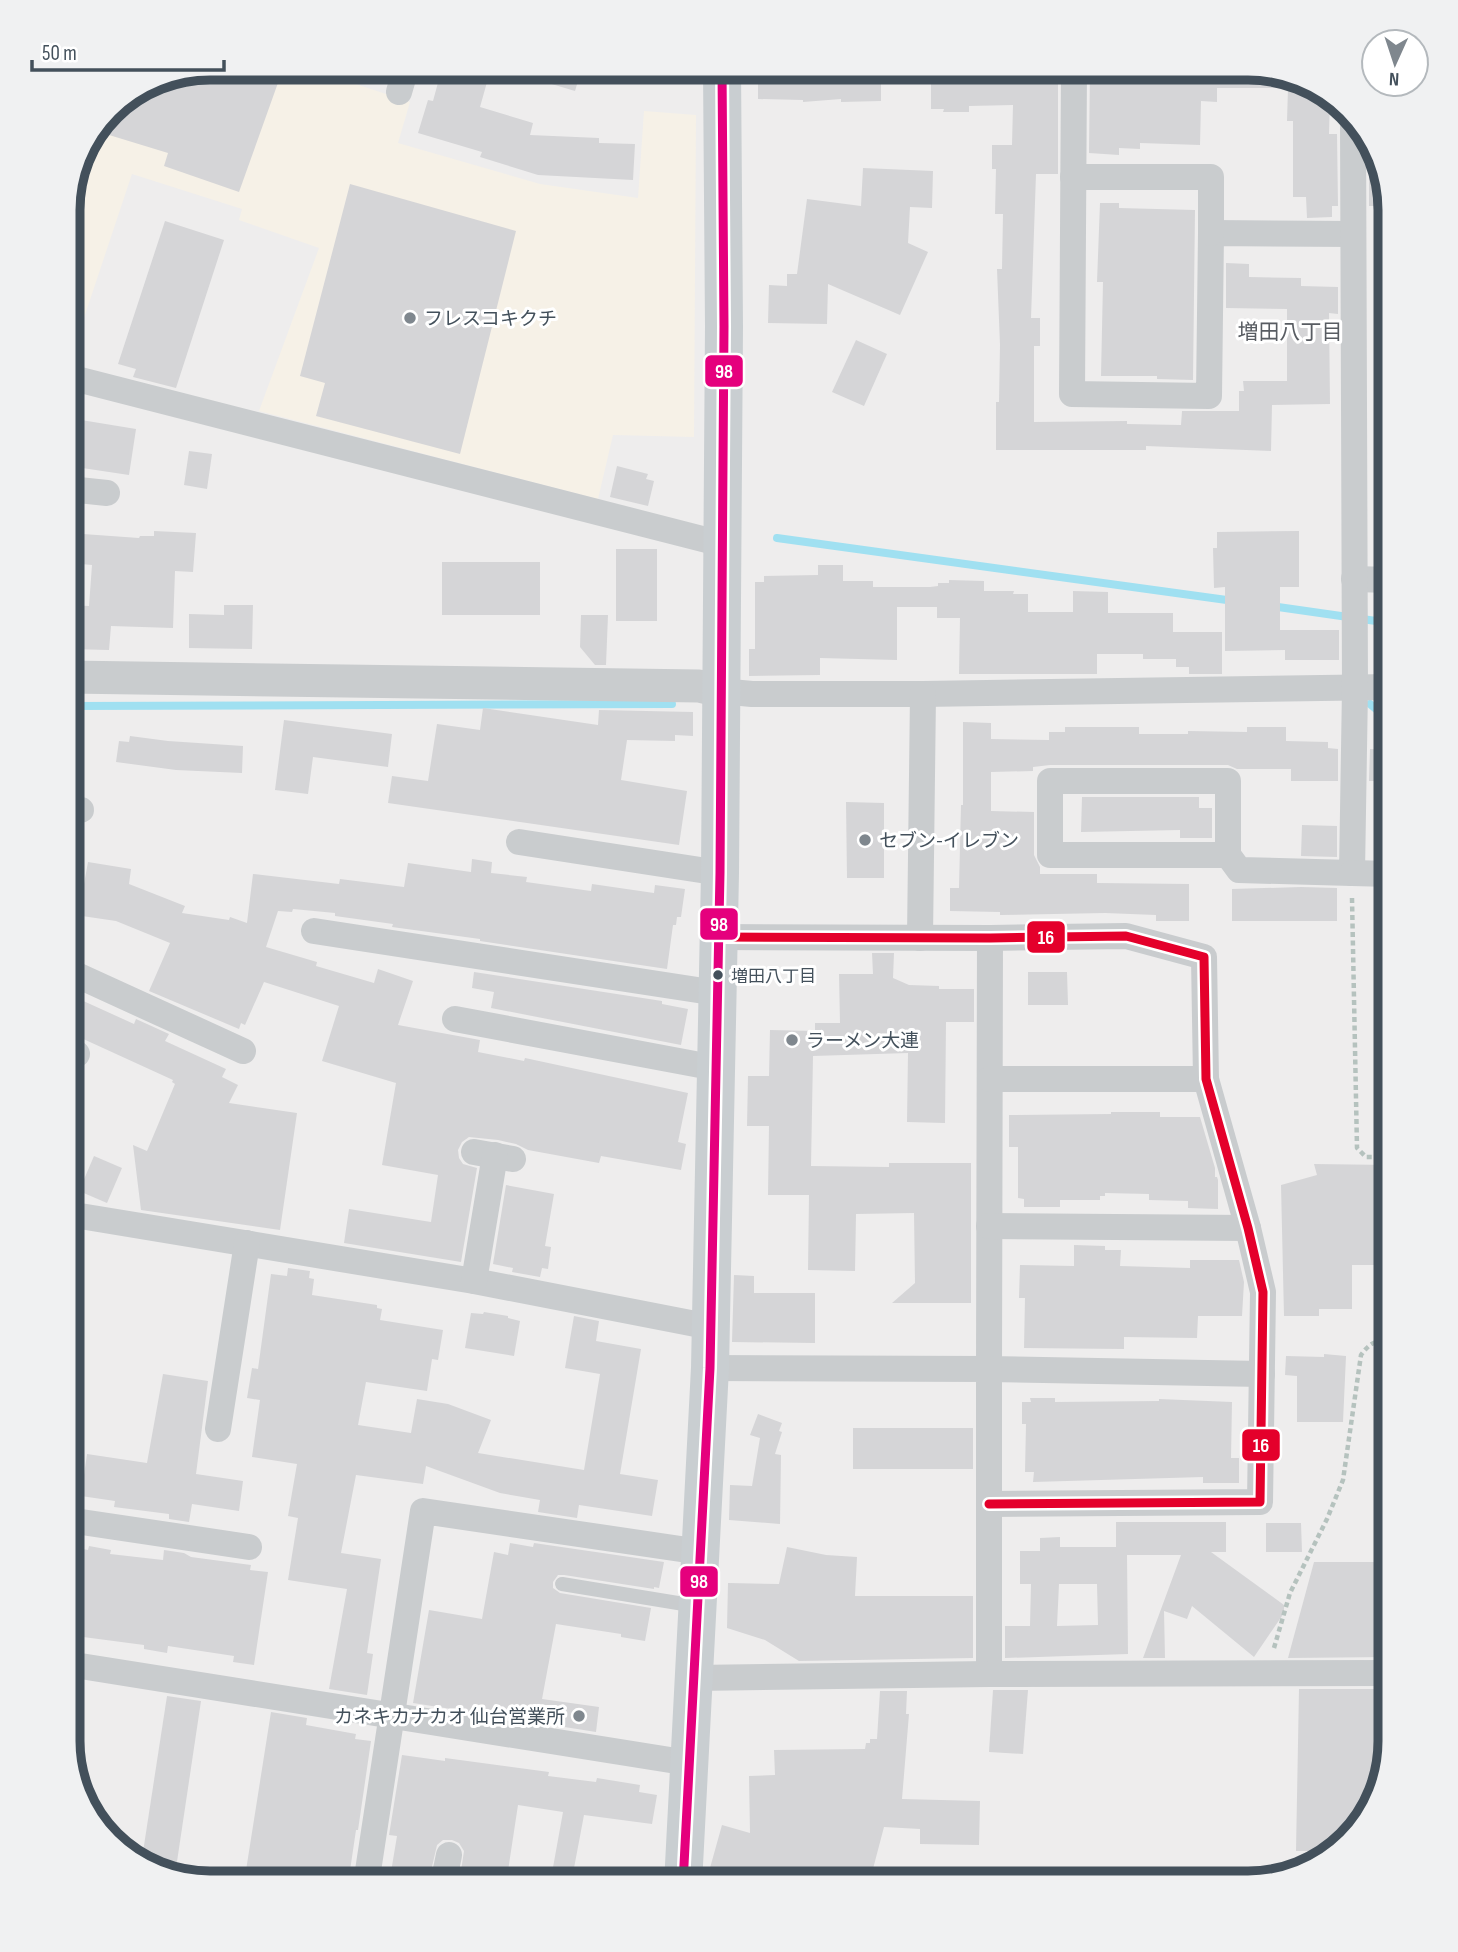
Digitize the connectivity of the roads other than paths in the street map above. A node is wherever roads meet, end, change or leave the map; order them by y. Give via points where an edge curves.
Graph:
1 (722, 81) edge
2 (1074, 81) edge
3 (1353, 134) edge
4 (1073, 177) junction
5 (1211, 233) junction
6 (1353, 234) junction
7 (81, 380) edge
8 (81, 490) edge
9 (107, 493) dead end
10 (722, 544) junction
11 (1354, 579) junction
12 (1378, 580) edge
13 (81, 677) edge
14 (1378, 687) edge
15 (1355, 688) junction
16 (720, 691) junction
17 (923, 694) junction
18 (519, 842) dead end
19 (1228, 855) junction
20 (720, 873) junction
21 (1352, 873) junction
22 (1378, 874) edge
23 (314, 931) dead end
24 (718, 937) junction
25 (920, 938) junction
26 (990, 938) junction
27 (80, 977) edge
28 (718, 993) junction
29 (455, 1019) dead end
30 (243, 1052) dead end
31 (716, 1068) junction
32 (990, 1079) junction
33 (1206, 1079) junction
34 (494, 1155) dead end
35 (80, 1216) edge
36 (989, 1226) junction
37 (1248, 1228) junction
38 (247, 1243) junction
39 (474, 1281) junction
40 (711, 1327) junction
41 (710, 1368) junction
42 (989, 1369) junction
43 (1262, 1374) junction
44 (218, 1429) dead end
45 (989, 1504) junction
46 (80, 1522) edge
47 (249, 1547) dead end
48 (701, 1552) junction
49 (562, 1584) dead end
50 (698, 1606) junction
51 (80, 1666) edge
52 (1378, 1673) edge
53 (989, 1674) junction
54 (694, 1678) junction
55 (393, 1716) junction
56 (689, 1763) junction
57 (449, 1855) dead end
58 (368, 1871) edge
59 (446, 1871) edge
60 (684, 1871) edge

1 - 10 main road
2 - 4 street
3 - 6 street
4 - 5 street via 1211,177
4 - 5 street via 1072,394 1209,396
5 - 6 street
6 - 11 street
7 - 10 street
8 - 9 street
10 - 16 main road
11 - 12 street
11 - 15 street
13 - 16 street via 699,686
14 - 15 street
15 - 17 street
15 - 21 street
16 - 17 street
16 - 20 main road
17 - 25 street
18 - 20 street
19 - 19 street via 1050,855 1050,780 1228,781
19 - 21 street via 1239,870
20 - 24 main road
21 - 22 street
23 - 28 street
24 - 25 street
24 - 28 main road
25 - 26 street
26 - 32 street
26 - 33 street via 1126,936 1204,957
27 - 30 street
28 - 31 main road
29 - 31 street
31 - 40 main road
32 - 33 street
32 - 36 street
33 - 37 street
34 - 39 street
35 - 38 street
36 - 37 street
36 - 42 street
37 - 43 street via 1263,1292
38 - 39 street
38 - 44 street
39 - 40 street
40 - 41 main road
41 - 42 street
41 - 48 main road
42 - 43 street
42 - 45 street
43 - 45 street via 1260,1502
45 - 53 street
46 - 47 street
48 - 50 main road
48 - 55 street via 424,1511
49 - 50 lane
50 - 54 main road
51 - 55 street
52 - 53 street
53 - 54 street
54 - 56 main road
55 - 56 street
55 - 58 street
56 - 60 main road
57 - 59 street

